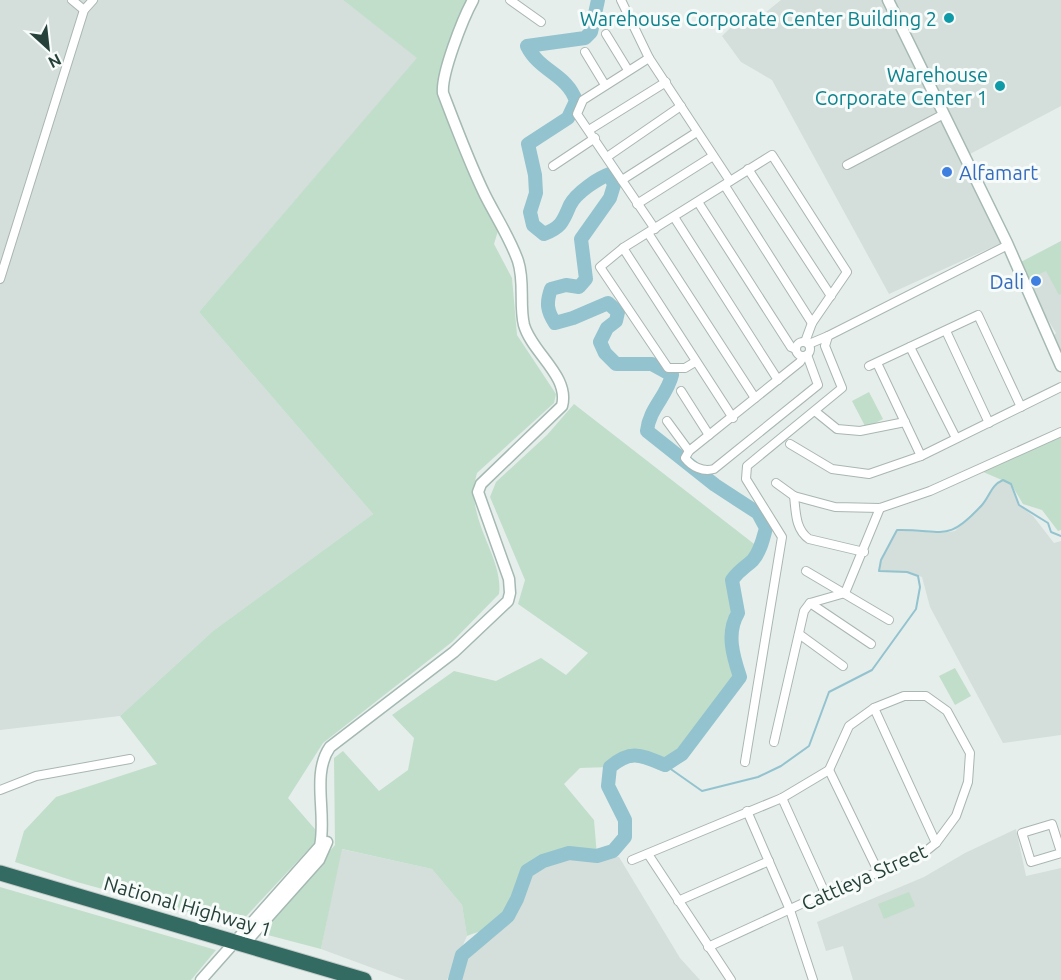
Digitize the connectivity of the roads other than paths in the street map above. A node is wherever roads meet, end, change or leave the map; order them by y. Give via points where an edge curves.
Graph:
1 (72, 0) edge
2 (93, 0) edge
3 (473, 0) edge
4 (510, 0) edge
5 (621, 0) edge
6 (888, 0) edge
7 (84, 9) junction
8 (541, 22) dead end
9 (606, 34) dead end
10 (585, 52) dead end
11 (649, 58) junction
12 (628, 70) junction
13 (666, 82) junction
14 (605, 85) junction
15 (681, 106) junction
16 (944, 114) junction
17 (589, 130) junction
18 (697, 132) junction
19 (595, 138) junction
20 (713, 156) junction
21 (607, 157) junction
22 (847, 165) dead end
23 (553, 166) dead end
24 (748, 169) junction
25 (622, 180) junction
26 (727, 184) junction
27 (698, 202) junction
28 (637, 204) junction
29 (674, 217) junction
30 (652, 231) junction
31 (1008, 245) junction
32 (623, 248) junction
33 (0, 279) edge
34 (831, 296) junction
35 (812, 323) junction
36 (946, 331) junction
37 (828, 336) junction
38 (825, 346) junction
39 (910, 347) junction
40 (807, 350) junction
41 (695, 362) junction
42 (1061, 366) edge
43 (777, 380) junction
44 (1061, 387) edge
45 (681, 391) dead end
46 (755, 398) junction
47 (1021, 407) junction
48 (816, 412) junction
49 (733, 418) junction
50 (667, 421) dead end
51 (905, 422) junction
52 (989, 423) junction
53 (1061, 432) edge
54 (709, 435) junction
55 (956, 438) junction
56 (790, 444) dead end
57 (689, 451) junction
58 (921, 456) junction
59 (776, 483) dead end
60 (794, 496) junction
61 (880, 508) junction
62 (864, 552) junction
63 (806, 571) dead end
64 (845, 593) junction
65 (810, 603) junction
66 (888, 620) dead end
67 (799, 634) junction
68 (871, 644) dead end
69 (843, 666) dead end
70 (874, 708) junction
71 (774, 742) dead end
72 (130, 759) dead end
73 (745, 762) dead end
74 (829, 770) junction
75 (0, 790) edge
76 (782, 798) junction
77 (747, 811) junction
78 (1059, 840) edge
79 (936, 843) junction
80 (1061, 853) edge
81 (648, 854) junction
82 (632, 860) dead end
83 (769, 861) junction
84 (0, 873) edge
85 (879, 873) junction
86 (825, 893) junction
87 (678, 901) junction
88 (790, 910) junction
89 (239, 943) junction
90 (708, 947) junction
91 (201, 980) edge
92 (364, 980) edge
93 (731, 980) edge
94 (813, 980) edge

1 - 7 street
2 - 7 street
3 - 89 street via 461,22 442,82 443,93 473,169 517,258 528,334 561,383 564,398 557,413 481,484 479,501 511,586 508,601 454,652 330,747 321,769 320,846
4 - 8 street
5 - 11 street
6 - 16 street
7 - 33 street
9 - 12 street
10 - 14 street
11 - 12 street
11 - 13 street
12 - 14 street
13 - 15 street
13 - 17 street
14 - 17 street via 578,106 577,114
15 - 18 street
15 - 21 street
16 - 22 street
16 - 31 street
17 - 19 street
18 - 20 street
18 - 25 street
19 - 21 street
19 - 23 street
20 - 26 street
20 - 28 street
21 - 25 street
24 - 26 street
24 - 34 street
24 - 34 street via 772,155 847,272
25 - 28 street
26 - 27 street
26 - 35 street
27 - 29 street
27 - 40 street via 791,347 798,354
28 - 30 street
29 - 30 street
29 - 43 street
30 - 32 street
30 - 46 street
31 - 37 street
31 - 42 street
32 - 41 street
32 - 41 street via 601,264 600,270 668,368 685,368
34 - 35 street
35 - 40 street
36 - 39 street
36 - 47 street via 978,315
36 - 52 street
37 - 38 street
37 - 40 street
38 - 40 street
38 - 48 street via 842,388
39 - 51 street via 873,365
39 - 55 street
40 - 43 street via 800,362
40 - 57 street via 818,385 714,470 704,471 688,462 685,458
41 - 49 street
43 - 46 street
44 - 47 street
45 - 54 street
46 - 49 street
47 - 52 street
48 - 51 street via 837,429 860,431
48 - 73 street via 744,472 782,537
49 - 54 street
50 - 57 street
51 - 58 street
52 - 55 street
53 - 61 street via 930,491
54 - 57 street
55 - 58 street
56 - 58 street via 832,469 869,474
59 - 60 street
60 - 61 street via 835,507
60 - 62 street via 799,529 809,539
61 - 62 street
62 - 64 street
63 - 64 street
64 - 65 street
64 - 66 street
65 - 67 street
65 - 68 street
67 - 69 street
67 - 71 street
70 - 74 street, Cattleya Street via 849,726
70 - 79 street
70 - 79 street, Cattleya Street via 904,696 926,696 947,711 970,753 968,782 956,816
72 - 75 street via 36,776
74 - 76 street
74 - 85 street
76 - 77 street
76 - 86 street
77 - 81 street
77 - 83 street
78 - 80 street
78 - 80 street via 1052,824 1022,833 1031,862
79 - 85 street, Cattleya Street via 920,856
81 - 82 street
81 - 87 street
83 - 87 street
83 - 88 street
84 - 89 highway, National Highway 1
85 - 86 street, Cattleya Street
86 - 88 street, Cattleya Street
87 - 90 street
88 - 90 street, Cattleya Street
88 - 94 street
89 - 91 street
89 - 92 highway, National Highway 1
90 - 93 street

